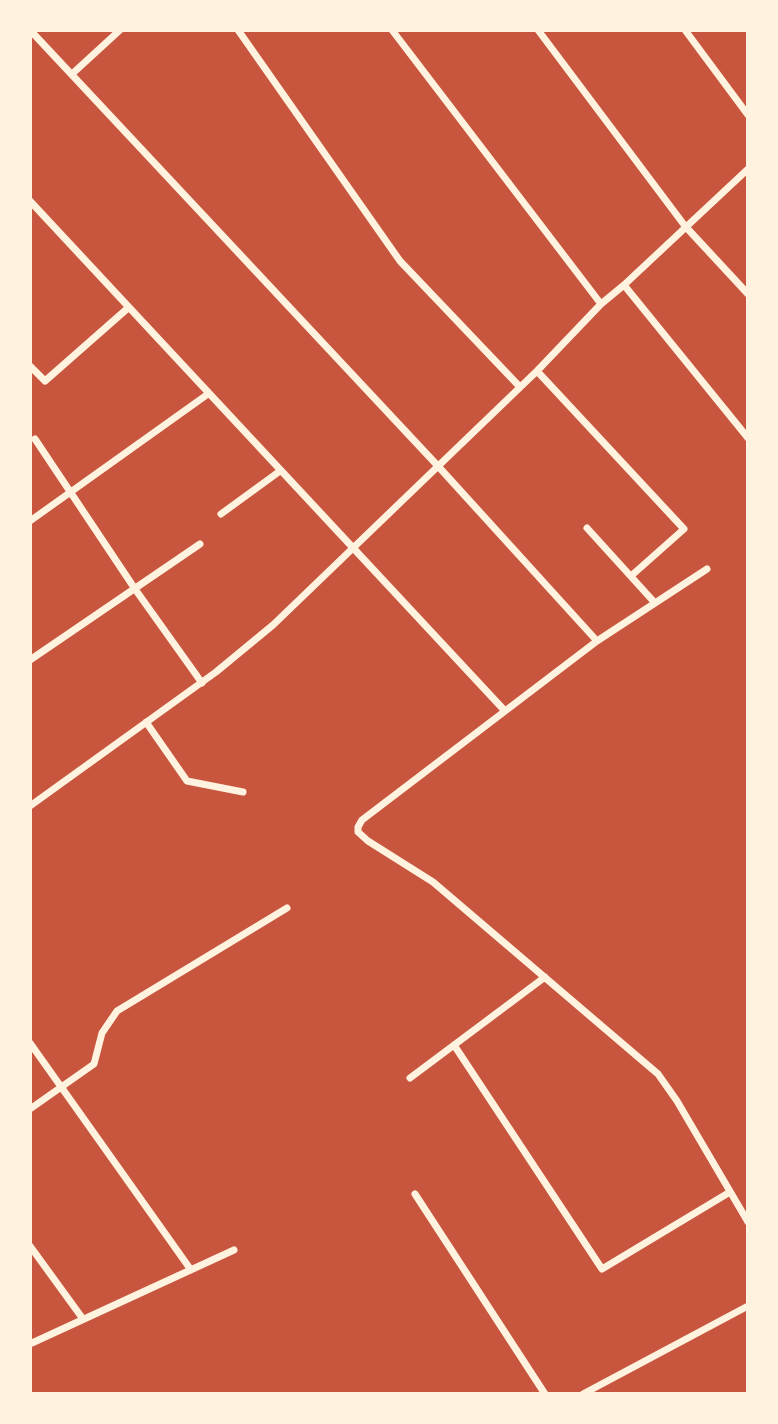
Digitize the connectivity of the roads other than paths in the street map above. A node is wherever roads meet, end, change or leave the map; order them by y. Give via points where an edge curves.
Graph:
1 (30, 30) edge
2 (120, 30) edge
3 (238, 30) edge
4 (392, 30) edge
5 (538, 30) edge
6 (685, 30) edge
7 (72, 74) junction
8 (748, 115) edge
9 (748, 169) edge
10 (30, 201) edge
11 (685, 226) junction
12 (624, 285) junction
13 (748, 294) edge
14 (601, 304) junction
15 (128, 308) junction
16 (30, 366) edge
17 (537, 371) junction
18 (520, 387) junction
19 (208, 394) junction
20 (748, 438) edge
21 (35, 439) dead end
22 (437, 466) junction
23 (280, 471) junction
24 (70, 492) junction
25 (221, 514) dead end
26 (30, 521) edge
27 (587, 528) dead end
28 (200, 544) dead end
29 (352, 547) junction
30 (707, 569) dead end
31 (631, 576) junction
32 (135, 589) junction
33 (655, 603) junction
34 (597, 641) junction
35 (30, 660) edge
36 (202, 683) junction
37 (505, 710) junction
38 (146, 722) junction
39 (243, 792) dead end
40 (30, 806) edge
41 (287, 908) dead end
42 (545, 977) junction
43 (30, 1042) edge
44 (454, 1045) junction
45 (410, 1078) dead end
46 (61, 1088) junction
47 (30, 1109) edge
48 (730, 1192) junction
49 (415, 1194) dead end
50 (748, 1222) edge
51 (30, 1246) edge
52 (234, 1250) dead end
53 (191, 1270) junction
54 (748, 1306) edge
55 (83, 1320) junction
56 (32, 1343) dead end
57 (545, 1394) edge
58 (583, 1394) edge

1 - 7 street
2 - 7 street
3 - 18 street via 400,261
4 - 14 street
5 - 11 street
6 - 8 street
7 - 22 street
9 - 11 street
10 - 15 street
11 - 12 street
11 - 13 street
12 - 14 street
12 - 20 street
14 - 17 street
15 - 16 street via 45,381
15 - 19 street
17 - 18 street
17 - 31 street via 684,529
18 - 22 street
19 - 23 street
19 - 24 street
21 - 24 street
22 - 29 street
22 - 34 street
23 - 25 street
23 - 29 street
24 - 26 street
24 - 32 street
27 - 31 street
28 - 32 street
29 - 36 street via 273,625
29 - 37 street
30 - 33 street
31 - 33 street
32 - 35 street
32 - 36 street
33 - 34 street
34 - 37 street
36 - 38 street
37 - 42 street via 362,820 358,832 433,882
38 - 39 street via 187,781
38 - 40 street
41 - 46 street via 117,1011 102,1033 94,1064
42 - 44 street
42 - 48 street via 658,1074
43 - 46 street
44 - 45 street
44 - 48 street via 602,1269
46 - 47 street
46 - 53 street
48 - 50 street
49 - 57 street
51 - 55 street
52 - 53 street
53 - 55 street
54 - 58 street
55 - 56 street

